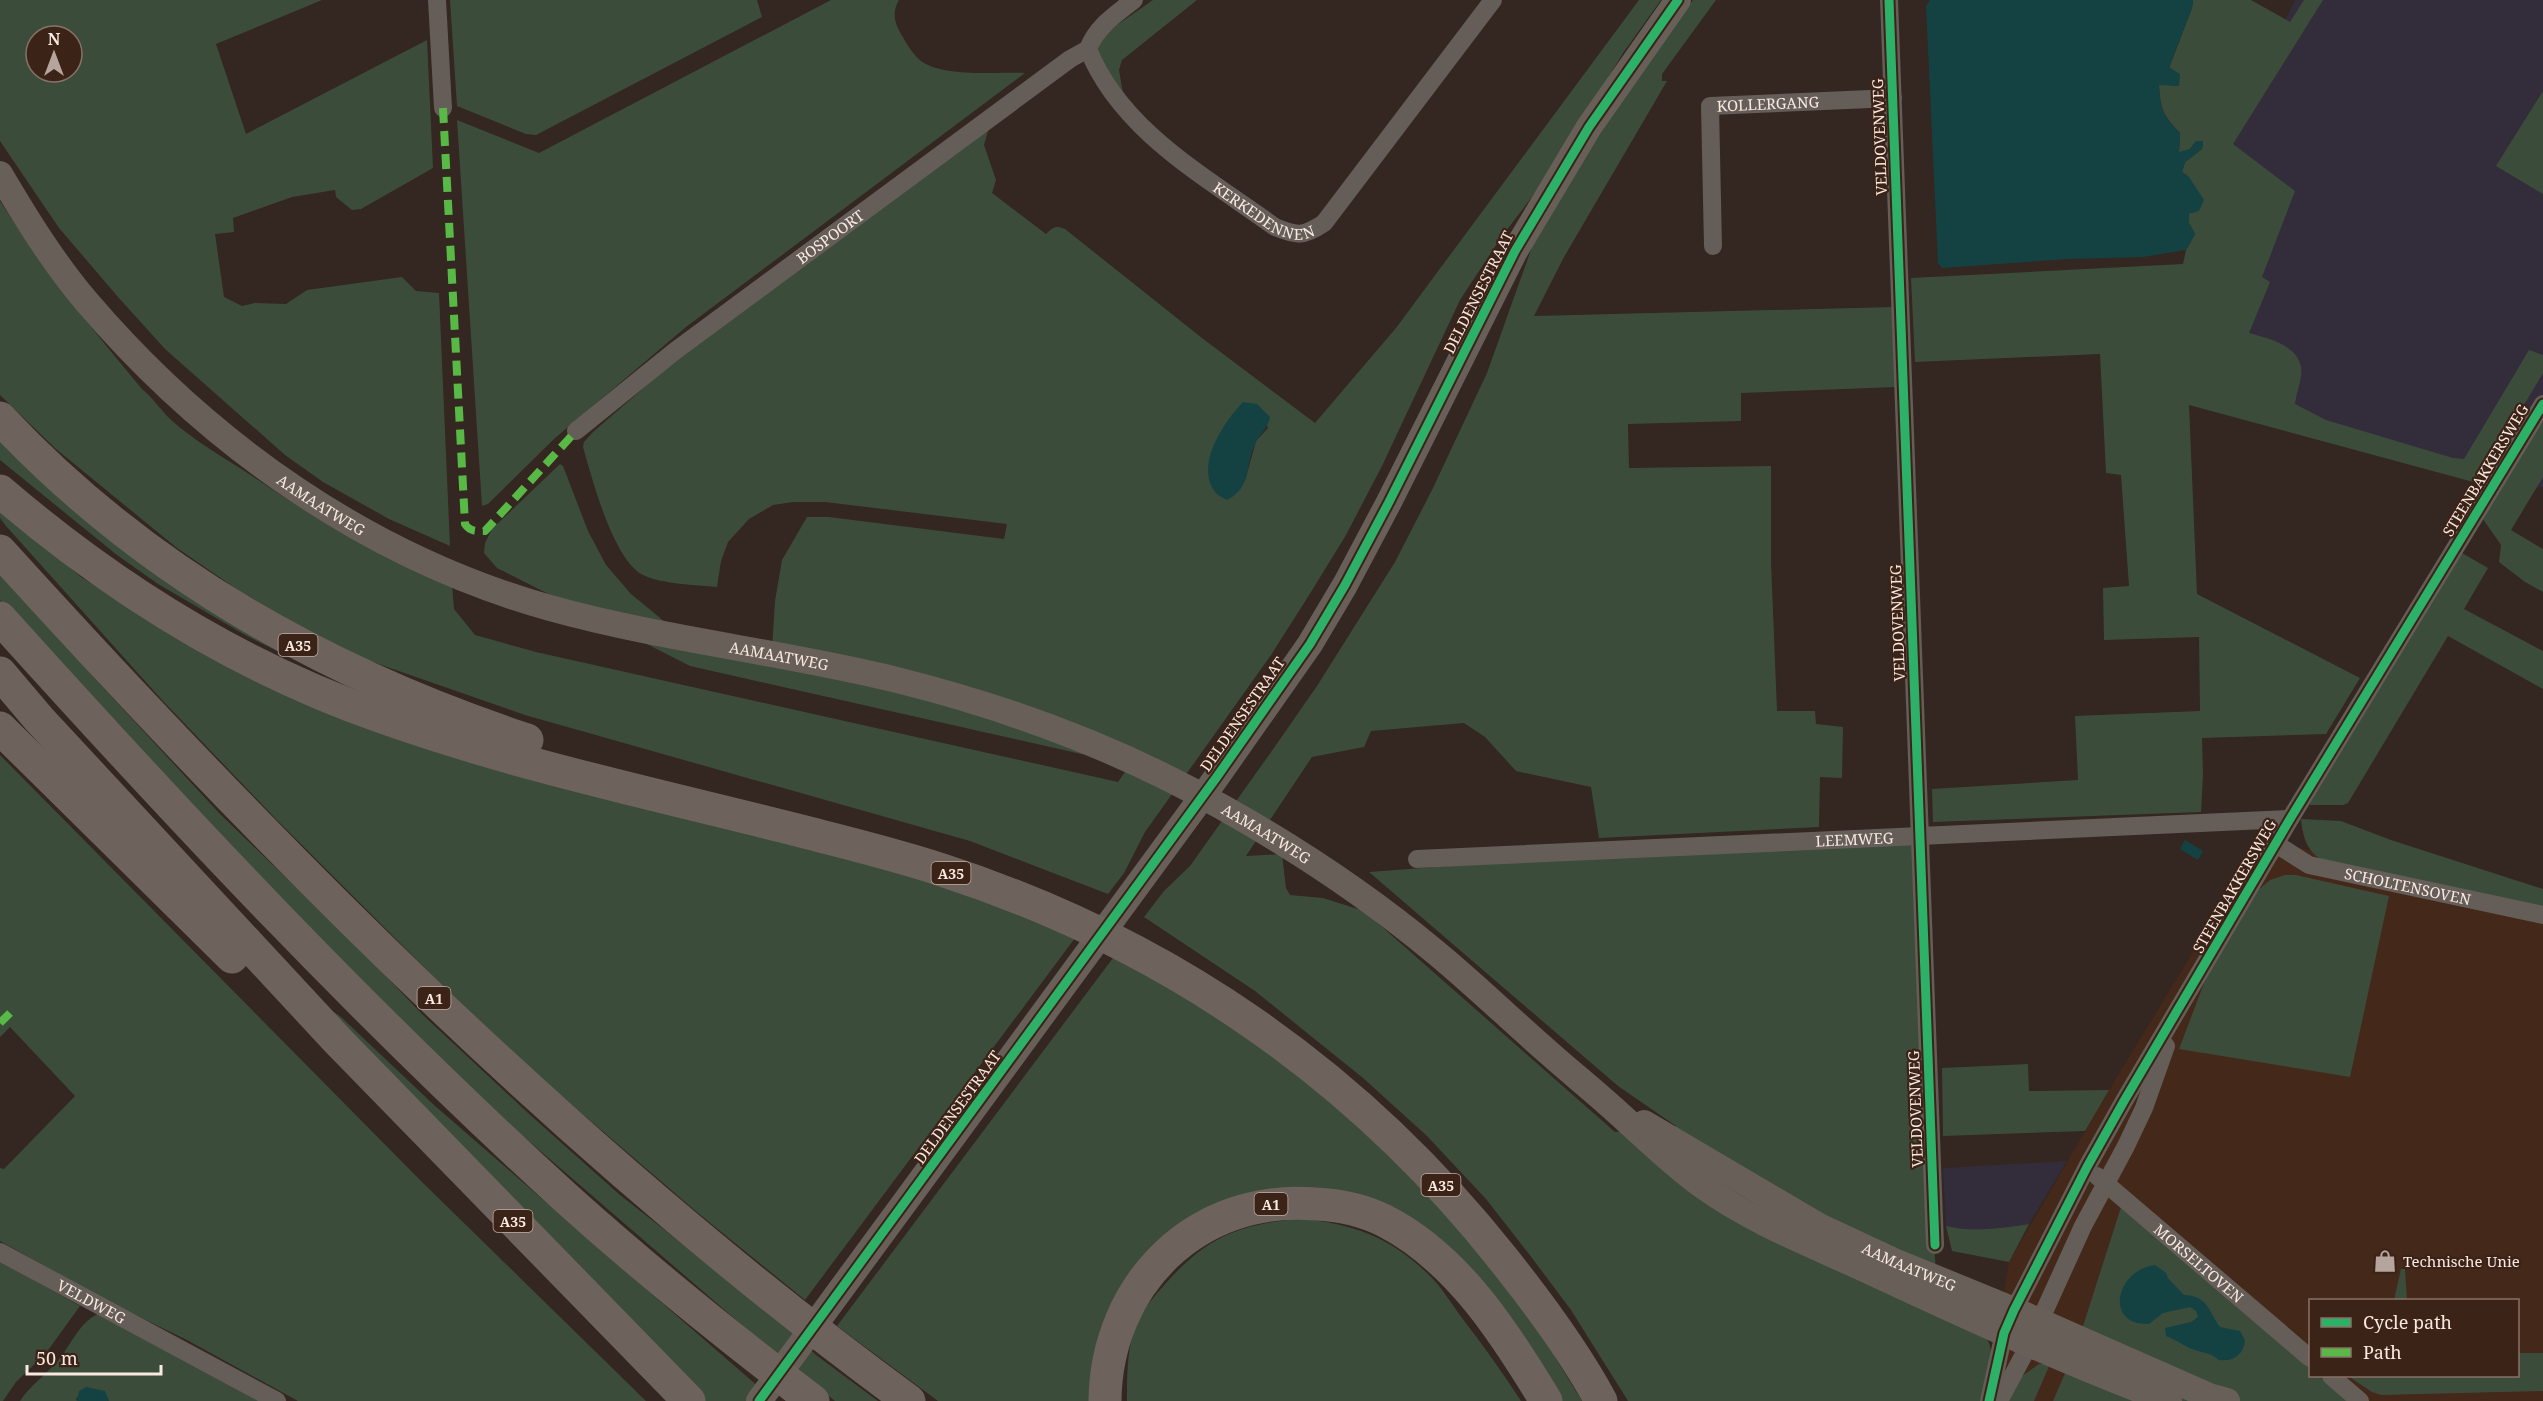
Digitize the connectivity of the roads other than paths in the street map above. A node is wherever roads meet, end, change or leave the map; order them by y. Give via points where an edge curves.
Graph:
1 (437, 0) edge
2 (1134, 0) edge
3 (1493, 0) edge
4 (1678, 0) edge
5 (1889, 0) edge
6 (1088, 49) junction
7 (1893, 98) junction
8 (443, 108) dead end
9 (0, 174) edge
10 (1713, 246) dead end
11 (2543, 404) edge
12 (0, 418) edge
13 (576, 431) dead end
14 (0, 491) edge
15 (0, 551) edge
16 (0, 618) edge
17 (0, 673) edge
18 (0, 728) edge
19 (644, 791) junction
20 (2290, 819) junction
21 (1920, 836) junction
22 (2276, 844) junction
23 (1417, 859) dead end
24 (2543, 915) edge
25 (2180, 1007) junction
26 (338, 1041) junction
27 (2087, 1167) junction
28 (2106, 1183) junction
29 (1935, 1245) dead end
30 (0, 1252) edge
31 (2009, 1322) junction
32 (2040, 1322) junction
33 (2029, 1346) junction
34 (2309, 1357) edge
35 (2332, 1377) edge
36 (277, 1401) edge
37 (689, 1401) edge
38 (759, 1401) edge
39 (813, 1401) edge
40 (909, 1401) edge
41 (1105, 1401) edge
42 (1546, 1401) edge
43 (1601, 1401) edge
44 (1989, 1401) edge
45 (1999, 1401) edge
46 (2169, 1401) edge
47 (2227, 1401) edge
48 (2360, 1401) edge

1 - 8 street
2 - 6 street via 1103,24
3 - 6 street, KERKEDENNEN via 1324,223 1296,235 1275,226 1156,141 1126,111
4 - 38 main road, DELDENSESTRAAT via 1561,170 1509,262 1345,585 1310,644
5 - 7 street, VELDOVENWEG
6 - 13 street, BOSPOORT via 675,351
7 - 10 street, KOLLERGANG via 1710,106
7 - 21 street, VELDOVENWEG
9 - 31 main road, AAMAATWEG via 35,232 84,298 159,380 267,469 387,544 459,576 547,607 902,681 1013,714 1143,766 1221,806 1342,879 1437,953 1605,1100 1819,1226
11 - 20 street, STEENBAKKERSWEG
12 - 19 highway, A35 via 94,507 149,551 243,614 305,649 392,690 571,755
14 - 19 highway, A35 via 96,567 255,664 380,717 568,773
15 - 40 highway, A1 via 219,786 458,1022 587,1140 754,1282
16 - 39 highway via 230,867 430,1069 568,1200 731,1338
17 - 26 highway, A35
18 - 26 highway, A35 via 285,1010
19 - 43 highway, A35 via 941,869 1015,896 1080,922 1236,1011 1300,1055 1429,1172 1529,1292
20 - 21 street, LEEMWEG
20 - 22 street, STEENBAKKERSWEG
21 - 23 street, LEEMWEG
21 - 29 street, VELDOVENWEG
22 - 24 street, SCHOLTENSOVEN via 2309,865
22 - 25 street, STEENBAKKERSWEG
25 - 27 street, STEENBAKKERSWEG
25 - 28 street, STEENBAKKERSWEG via 2144,1108
26 - 37 highway, A35
27 - 28 street, MORSELTOVEN
27 - 31 street, STEENBAKKERSWEG
28 - 32 street, STEENBAKKERSWEG
28 - 34 street, MORSELTOVEN
30 - 36 street, VELDWEG
31 - 32 main road, AAMAATWEG
31 - 33 main road, AAMAATWEG
31 - 44 street, STEENBAKKERSWEG
32 - 33 street, STEENBAKKERSWEG
32 - 47 main road, AAMAATWEG
33 - 45 street, STEENBAKKERSWEG
33 - 46 main road, AAMAATWEG
35 - 48 street
41 - 42 highway, A1 via 1110,1349 1119,1321 1134,1293 1159,1261 1186,1238 1240,1210 1305,1203 1363,1211 1430,1250 1472,1294

